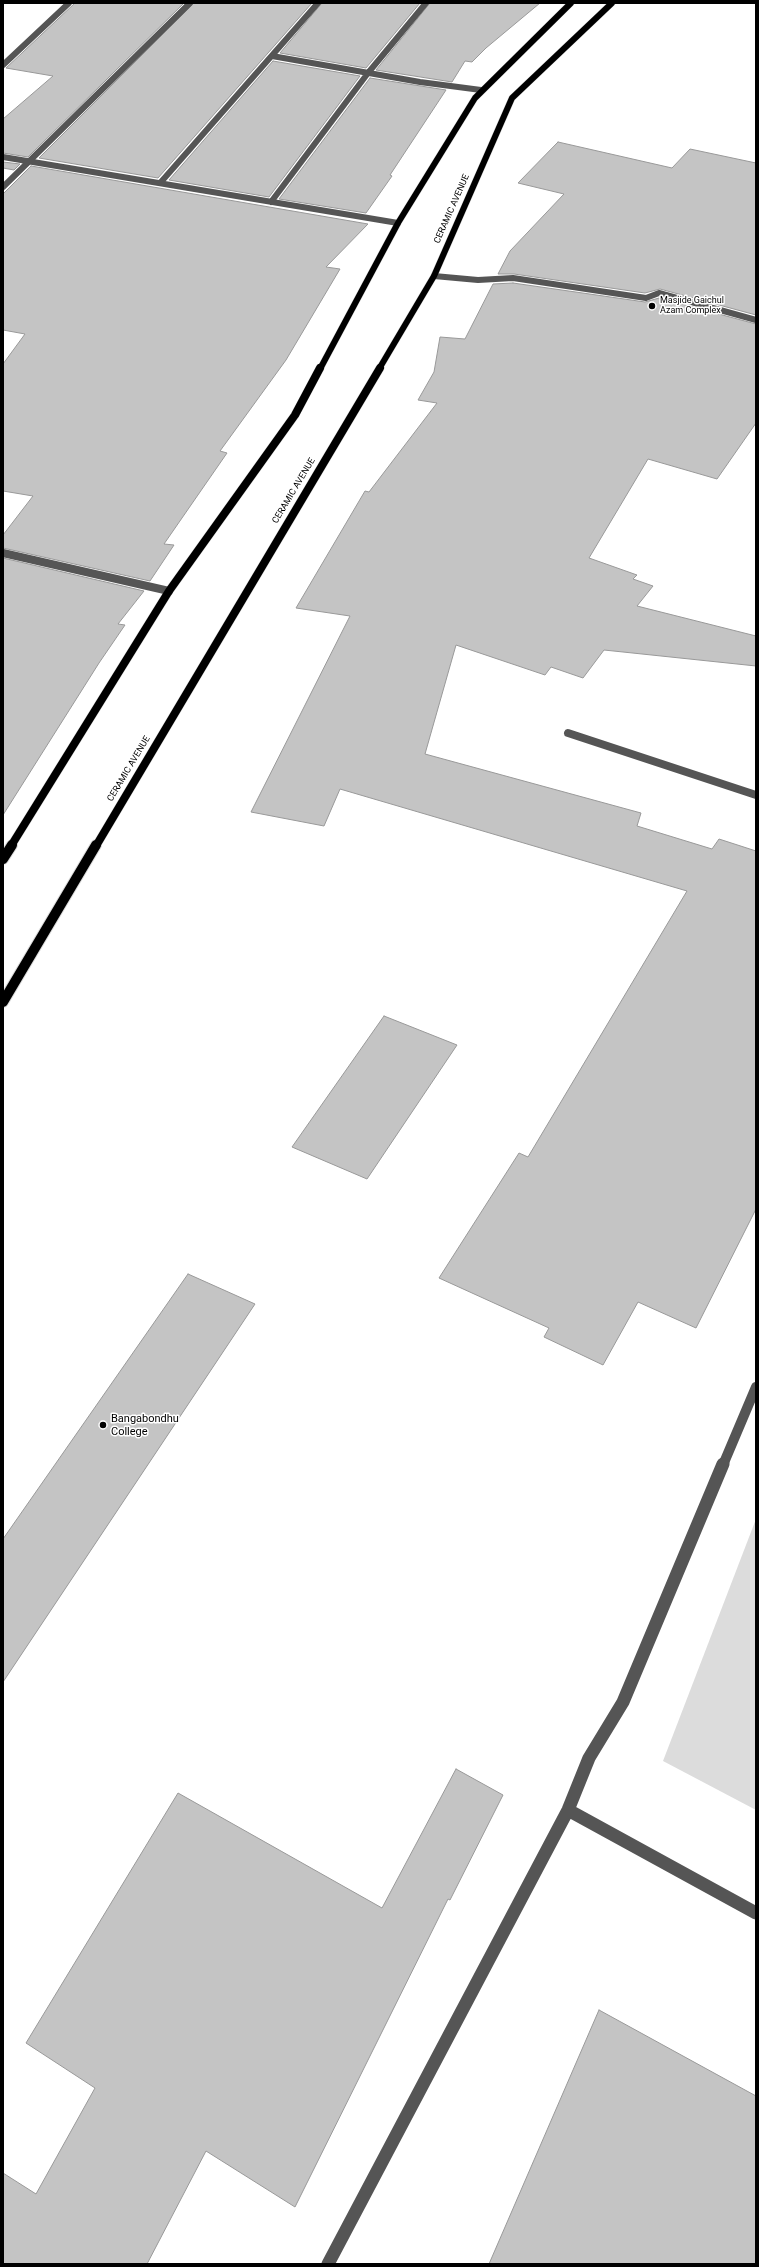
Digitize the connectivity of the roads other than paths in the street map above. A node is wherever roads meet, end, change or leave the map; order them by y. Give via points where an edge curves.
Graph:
1 (69, 3) edge
2 (190, 3) edge
3 (318, 3) edge
4 (426, 3) edge
5 (571, 3) edge
6 (612, 3) edge
7 (272, 56) junction
8 (3, 65) edge
9 (368, 72) junction
10 (481, 90) junction
11 (3, 157) edge
12 (29, 160) junction
13 (161, 182) junction
14 (3, 187) edge
15 (272, 202) junction
16 (398, 223) junction
17 (434, 276) junction
18 (756, 320) edge
19 (3, 553) edge
20 (169, 591) junction
21 (568, 732) dead end
22 (756, 795) edge
23 (3, 859) edge
24 (3, 1002) edge
25 (756, 1387) edge
26 (568, 1810) junction
27 (756, 1912) edge
28 (328, 2264) edge

1 - 8 street
2 - 12 street
3 - 7 street
4 - 9 street
5 - 10 main road
6 - 17 main road, CERAMIC AVENUE via 512,98
7 - 9 street
7 - 13 street
9 - 10 street
9 - 15 street
10 - 16 main road
11 - 12 street
12 - 13 street
12 - 14 street
13 - 15 street
15 - 16 street
16 - 20 main road via 295,415
17 - 18 street via 478,280 513,278 646,298 659,293
17 - 24 main road, CERAMIC AVENUE
19 - 20 street
20 - 23 main road
21 - 22 street
25 - 26 street via 623,1702 589,1758
26 - 27 street
26 - 28 street

